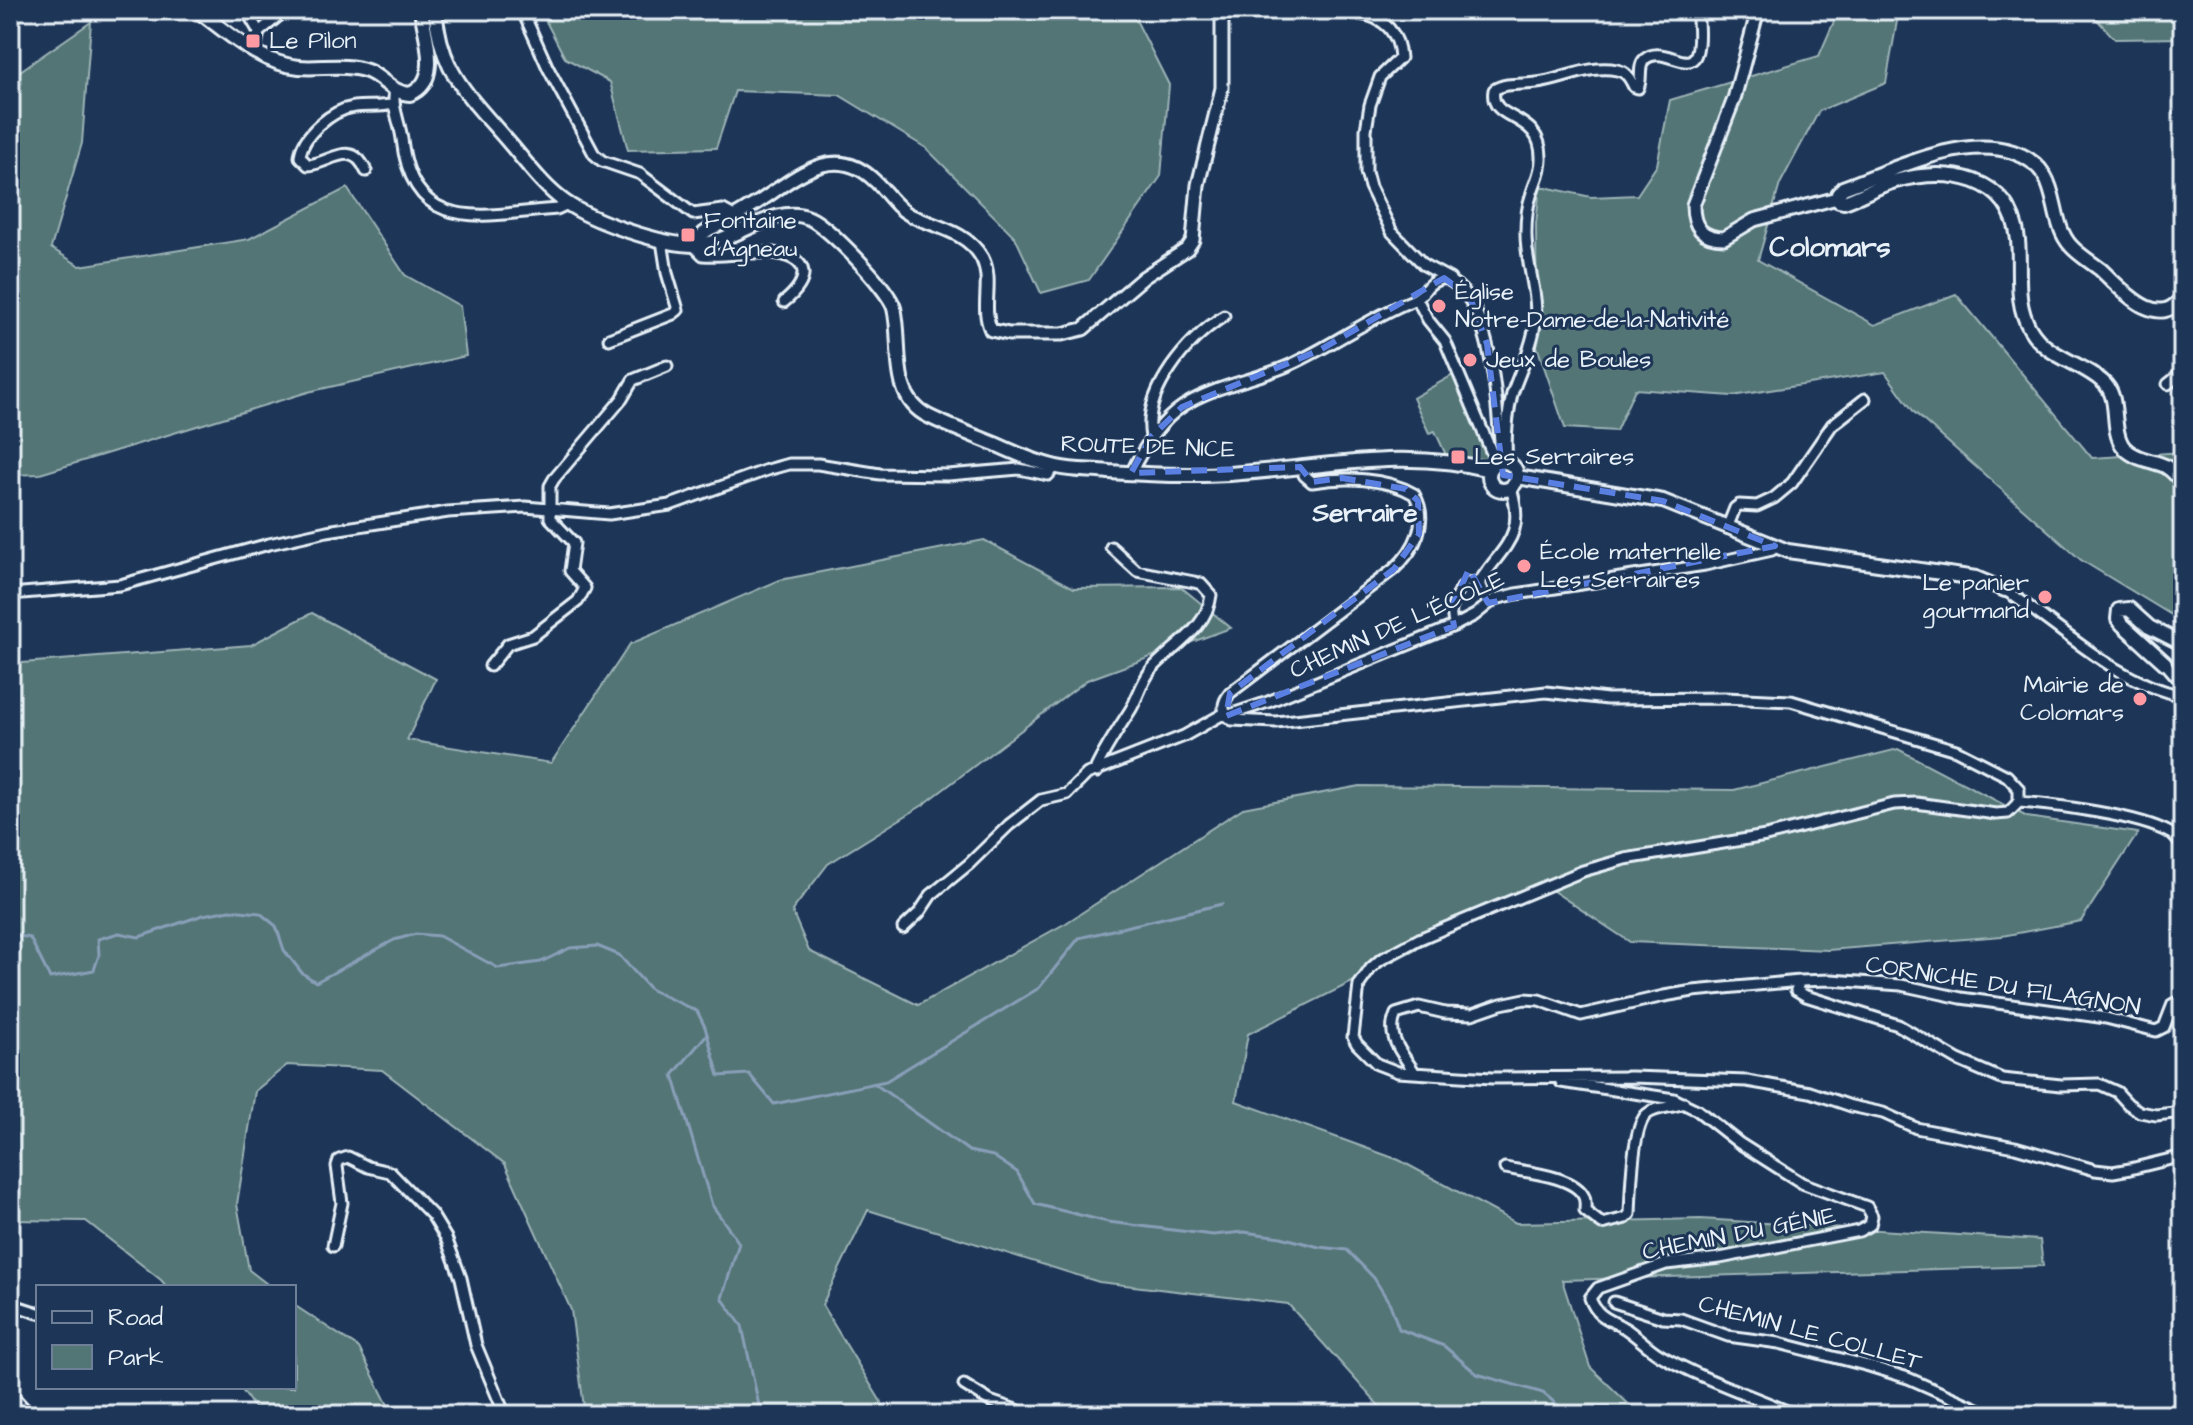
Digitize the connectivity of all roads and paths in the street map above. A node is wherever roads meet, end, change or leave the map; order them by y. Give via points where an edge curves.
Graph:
1 (197, 10) edge
2 (246, 10) edge
3 (286, 10) edge
4 (421, 10) edge
5 (435, 10) edge
6 (522, 10) edge
7 (1222, 10) edge
8 (1360, 10) edge
9 (1697, 10) edge
10 (1758, 10) edge
11 (259, 32) junction
12 (255, 51) junction
13 (394, 98) junction
14 (366, 171) dead end
15 (1837, 198) junction
16 (568, 204) junction
17 (734, 216) junction
18 (662, 241) junction
19 (696, 245) junction
20 (1453, 281) junction
21 (2183, 296) edge
22 (1417, 299) junction
23 (784, 302) dead end
24 (1224, 316) dead end
25 (609, 339) dead end
26 (667, 366) dead end
27 (2183, 372) edge
28 (2168, 384) dead end
29 (1865, 399) dead end
30 (1151, 437) junction
31 (1499, 464) junction
32 (1303, 466) junction
33 (1055, 467) junction
34 (1131, 473) junction
35 (1514, 482) junction
36 (2183, 483) edge
37 (551, 508) junction
38 (1727, 528) junction
39 (1775, 546) junction
40 (1111, 547) dead end
41 (1480, 581) junction
42 (2005, 590) joint
43 (10, 594) edge
44 (1488, 603) junction
45 (1454, 626) junction
46 (2183, 644) edge
47 (2165, 663) joint
48 (490, 666) dead end
49 (2183, 684) edge
50 (2183, 696) edge
51 (1225, 714) junction
52 (1097, 772) junction
53 (2019, 802) junction
54 (2183, 847) edge
55 (903, 928) dead end
56 (1800, 981) junction
57 (2183, 1001) edge
58 (1415, 1073) junction
59 (1551, 1077) junction
60 (1684, 1103) junction
61 (2183, 1112) edge
62 (2183, 1156) edge
63 (1505, 1168) dead end
64 (333, 1246) dead end
65 (1614, 1302) dead end
66 (10, 1304) edge
67 (36, 1312) edge
68 (964, 1385) dead end
69 (10, 1393) edge
70 (30, 1415) edge
71 (505, 1415) edge
72 (1031, 1415) edge
73 (1796, 1415) edge
74 (1992, 1415) edge

1 - 12 main road
2 - 11 street
3 - 11 street
4 - 13 main road via 426,81 418,90
5 - 16 main road, ROUTE DE NICE via 444,53 460,83 544,184
6 - 17 street via 594,154 640,174 693,214 723,210
7 - 17 street via 1222,88 1198,185 1193,240 1083,329 1062,334 991,330 986,267 980,255 953,231 908,214 856,166 816,166
8 - 20 street via 1391,29 1400,46 1400,58 1380,77 1370,105 1365,150 1370,187 1396,236 1424,265
9 - 31 street via 1700,46 1693,58 1647,58 1638,88 1615,69 1496,87 1493,95 1501,111 1534,131 1541,159 1526,236 1536,300 1534,331 1510,405
10 - 15 street via 1734,99 1693,205 1697,227 1704,235 1724,238 1754,220
11 - 12 street
12 - 13 main road via 298,67 359,69 375,75
13 - 14 street via 341,110 301,149 300,157 308,165 351,155
13 - 16 street via 412,177 435,205 472,217
15 - 21 main road via 1843,188 1940,155 1978,146 2010,151 2029,160 2045,177 2070,246 2127,295 2148,309 2162,311
15 - 36 main road via 1844,202 1894,181 1936,176 1970,178 1996,192 2018,236 2019,296 2030,330 2051,352 2104,382 2114,402 2122,444
16 - 18 main road, ROUTE DE NICE
17 - 19 street via 706,232
18 - 19 main road, ROUTE DE NICE
18 - 25 street via 678,310
19 - 23 street via 703,255 775,254 800,264 803,283
19 - 33 main road, ROUTE DE NICE via 780,216 813,220 888,294 901,378 916,407
20 - 22 street via 1431,281
20 - 31 street via 1470,297 1487,344
22 - 30 street via 1290,365 1196,399
22 - 31 street via 1445,341
24 - 30 street via 1190,341 1171,368 1151,413
26 - 37 street via 633,380 554,479
27 - 28 street
29 - 38 street via 1832,425 1792,483 1765,504 1735,508
30 - 34 street
31 - 32 main road, ROUTE DE NICE via 1410,458
31 - 35 main road via 1516,469
31 - 35 main road via 1489,477 1495,487 1502,490
32 - 34 main road, ROUTE DE NICE via 1226,474
32 - 51 street via 1312,482 1342,478 1414,494 1421,513 1419,534 1394,569 1230,693
33 - 34 main road, ROUTE DE NICE
33 - 37 street via 1048,475 1019,469 948,475 789,464 670,505 609,514
35 - 38 main road via 1663,501
35 - 41 street via 1512,537
37 - 43 street via 389,520 269,544 120,585
37 - 48 street via 550,518 574,543 570,571 585,592 533,636 508,644
38 - 39 main road
39 - 42 main road via 1976,578
39 - 44 street, CHEMIN DE L'ÉCOLE via 1750,556
40 - 52 street via 1137,571 1201,584 1211,595 1203,620 1147,676
41 - 44 street
41 - 45 street via 1460,589 1451,609
42 - 50 street via 2123,673
44 - 45 street, CHEMIN DE L'ÉCOLE
45 - 51 street, CHEMIN DE L'ÉCOLE via 1296,692
46 - 47 main road via 2149,627 2129,609 2119,610 2122,624
47 - 49 street
51 - 52 street, CHEMIN DE L'ÉCOLE
51 - 53 street via 1238,722 1276,722 1546,692 1607,699 1791,701 1956,750 2007,776 2019,789
52 - 55 street, CHEMIN DE L'ÉCOLE via 1087,774 1067,794 1041,800 1009,825 931,895
53 - 54 street via 2128,820 2169,833
53 - 58 street via 2008,813 1996,814 1894,804 1766,836 1625,859 1583,871 1419,939 1380,960 1362,979 1352,1030 1357,1044 1377,1064
56 - 57 street, CORNICHE DU FILAGNON via 1901,985 2156,1031 2164,1027 2173,1004
56 - 58 street, CORNICHE DU FILAGNON via 1664,996 1581,1015 1539,1000 1513,1001 1472,1014 1410,1008 1396,1014 1391,1030
56 - 61 street via 1796,990 1806,996 1898,1025 1992,1076 2099,1084 2140,1112
58 - 59 street
59 - 60 street, CHEMIN DU GÉNIE
59 - 62 street via 1756,1082 1810,1092 1916,1128 2015,1147 2095,1170 2130,1169
60 - 63 street via 1653,1111 1642,1121 1626,1218 1602,1224 1585,1211 1584,1198 1574,1185
60 - 73 street, CHEMIN DU GÉNIE via 1802,1183 1867,1207 1870,1225 1720,1258 1666,1264 1598,1288 1590,1298 1603,1318 1659,1355
64 - 71 street via 342,1203 339,1160 355,1159 395,1176 446,1238 476,1345
65 - 74 street, CHEMIN LE COLLET via 1728,1336 1869,1366
66 - 67 street
68 - 72 street
69 - 70 street

